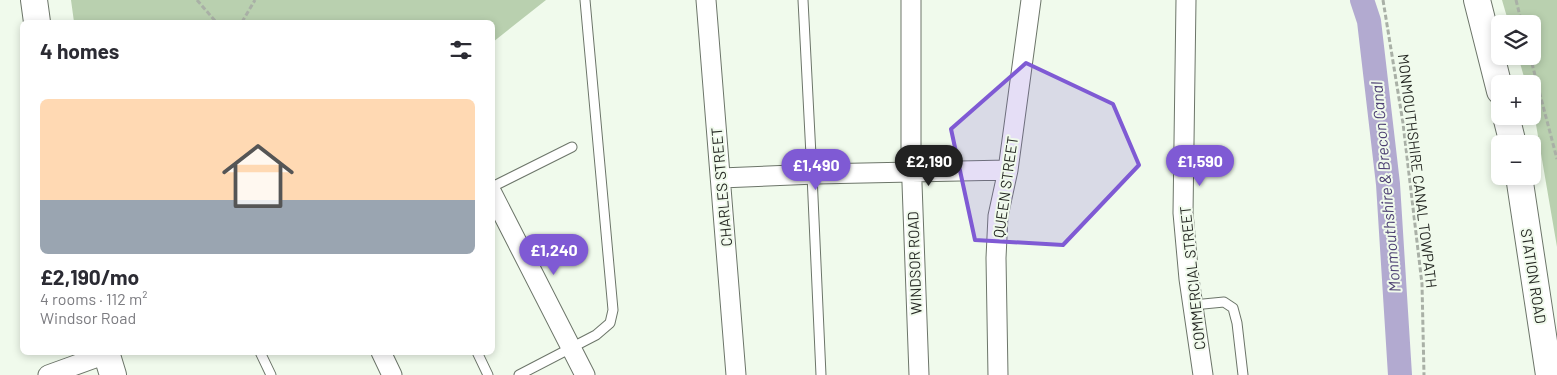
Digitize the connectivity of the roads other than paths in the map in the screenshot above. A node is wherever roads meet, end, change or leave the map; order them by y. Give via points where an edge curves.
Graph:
1 (34, 0) edge
2 (585, 0) edge
3 (706, 0) edge
4 (802, 0) edge
5 (910, 0) edge
6 (1031, 0) edge
7 (1186, 0) edge
8 (1477, 0) edge
9 (37, 20) edge
10 (1496, 75) edge
11 (572, 147) dead end
12 (1008, 170) junction
13 (911, 172) junction
14 (812, 175) junction
15 (721, 178) junction
16 (1519, 185) edge
17 (495, 186) edge
18 (495, 199) edge
19 (1193, 305) junction
20 (572, 349) junction
21 (261, 355) edge
22 (382, 355) edge
23 (478, 355) edge
24 (109, 361) edge
25 (731, 373) edge
26 (48, 375) edge
27 (271, 375) edge
28 (392, 375) edge
29 (488, 375) edge
30 (518, 375) edge
31 (585, 375) edge
32 (820, 375) edge
33 (918, 375) edge
34 (998, 375) edge
35 (1203, 375) edge
36 (1243, 375) edge
37 (1549, 375) edge

1 - 9 street
2 - 20 lane via 613,310 610,323
3 - 15 street, CHARLES STREET
4 - 14 lane
5 - 13 street, WINDSOR ROAD
6 - 12 street, QUEEN STREET
7 - 19 street, COMMERCIAL STREET via 1183,213
8 - 10 street
11 - 17 lane
12 - 13 street
12 - 34 street, QUEEN STREET via 998,216
13 - 14 street
13 - 33 street, WINDSOR ROAD
14 - 15 street
14 - 32 lane
15 - 25 street, CHARLES STREET
16 - 37 street, STATION ROAD
18 - 20 street
19 - 35 street, COMMERCIAL STREET
19 - 36 lane via 1224,302 1233,308
20 - 30 lane
20 - 31 street
21 - 27 lane
22 - 28 street
23 - 29 lane
24 - 26 street

